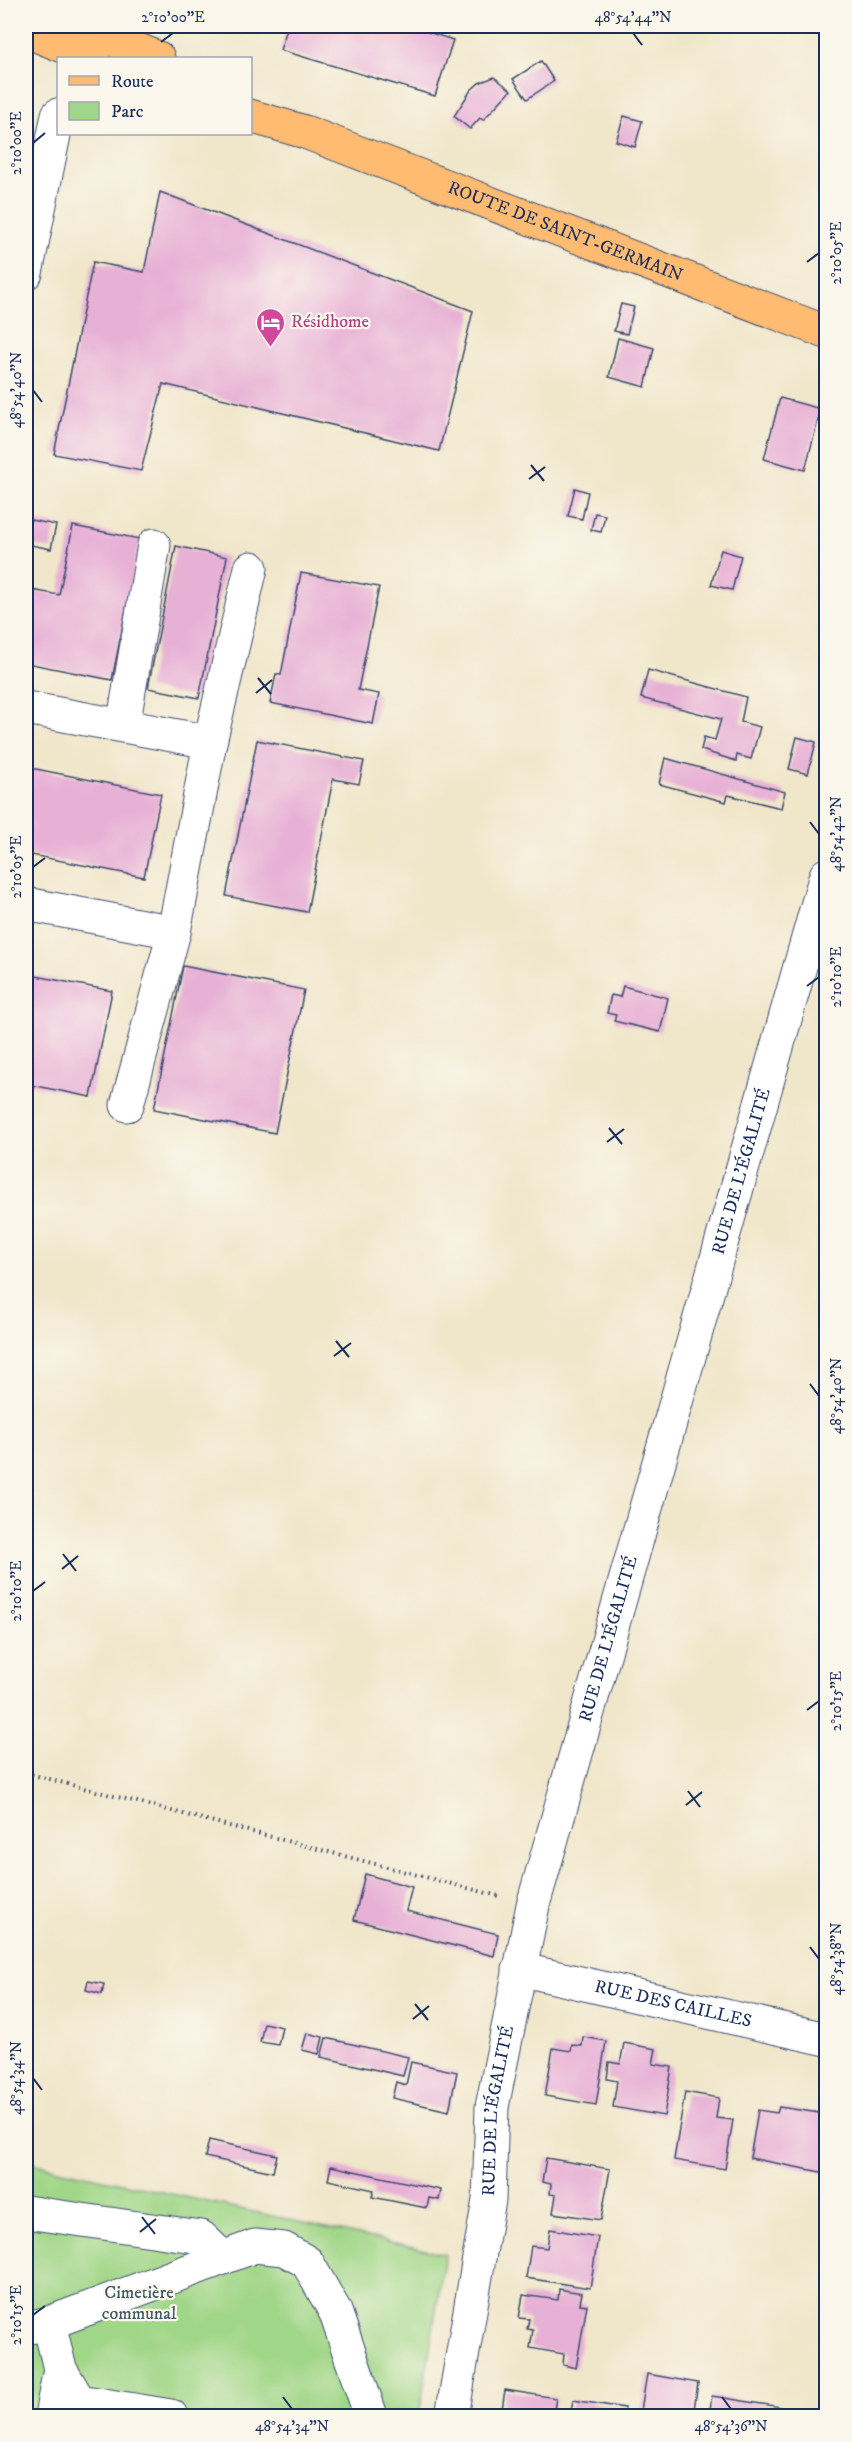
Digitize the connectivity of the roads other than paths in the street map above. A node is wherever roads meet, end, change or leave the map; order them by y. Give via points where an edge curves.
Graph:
1 (26, 31) edge
2 (80, 48) edge
3 (150, 57) edge
4 (252, 104) edge
5 (252, 117) edge
6 (57, 120) edge
7 (305, 132) junction
8 (26, 273) edge
9 (826, 332) edge
10 (154, 545) dead end
11 (251, 568) dead end
12 (26, 708) edge
13 (123, 726) junction
14 (210, 742) junction
15 (826, 875) edge
16 (26, 904) edge
17 (174, 932) junction
18 (127, 1105) dead end
19 (519, 1969) junction
20 (826, 2039) edge
21 (26, 2212) edge
22 (223, 2258) junction
23 (37, 2325) edge
24 (60, 2369) junction
25 (51, 2416) edge
26 (171, 2416) edge
27 (371, 2416) edge
28 (452, 2416) edge

1 - 2 main road
2 - 3 main road
4 - 7 main road, ROUTE DE SAINT-GERMAIN
5 - 7 main road, ROUTE DE SAINT-GERMAIN
6 - 8 street
7 - 9 main road, ROUTE DE SAINT-GERMAIN
10 - 13 street
11 - 14 street
12 - 13 street
13 - 14 street
14 - 17 street
15 - 19 street, RUE DE L'ÉGALITÉ via 532,1905
16 - 17 street
17 - 18 street
19 - 20 street, RUE DES CAILLES
19 - 28 street, RUE DE L'ÉGALITÉ via 492,2107 489,2200
21 - 22 street via 201,2236
22 - 23 street
22 - 27 street via 255,2246 284,2249 307,2262 335,2311
23 - 24 street
24 - 25 street
24 - 26 street via 79,2401

